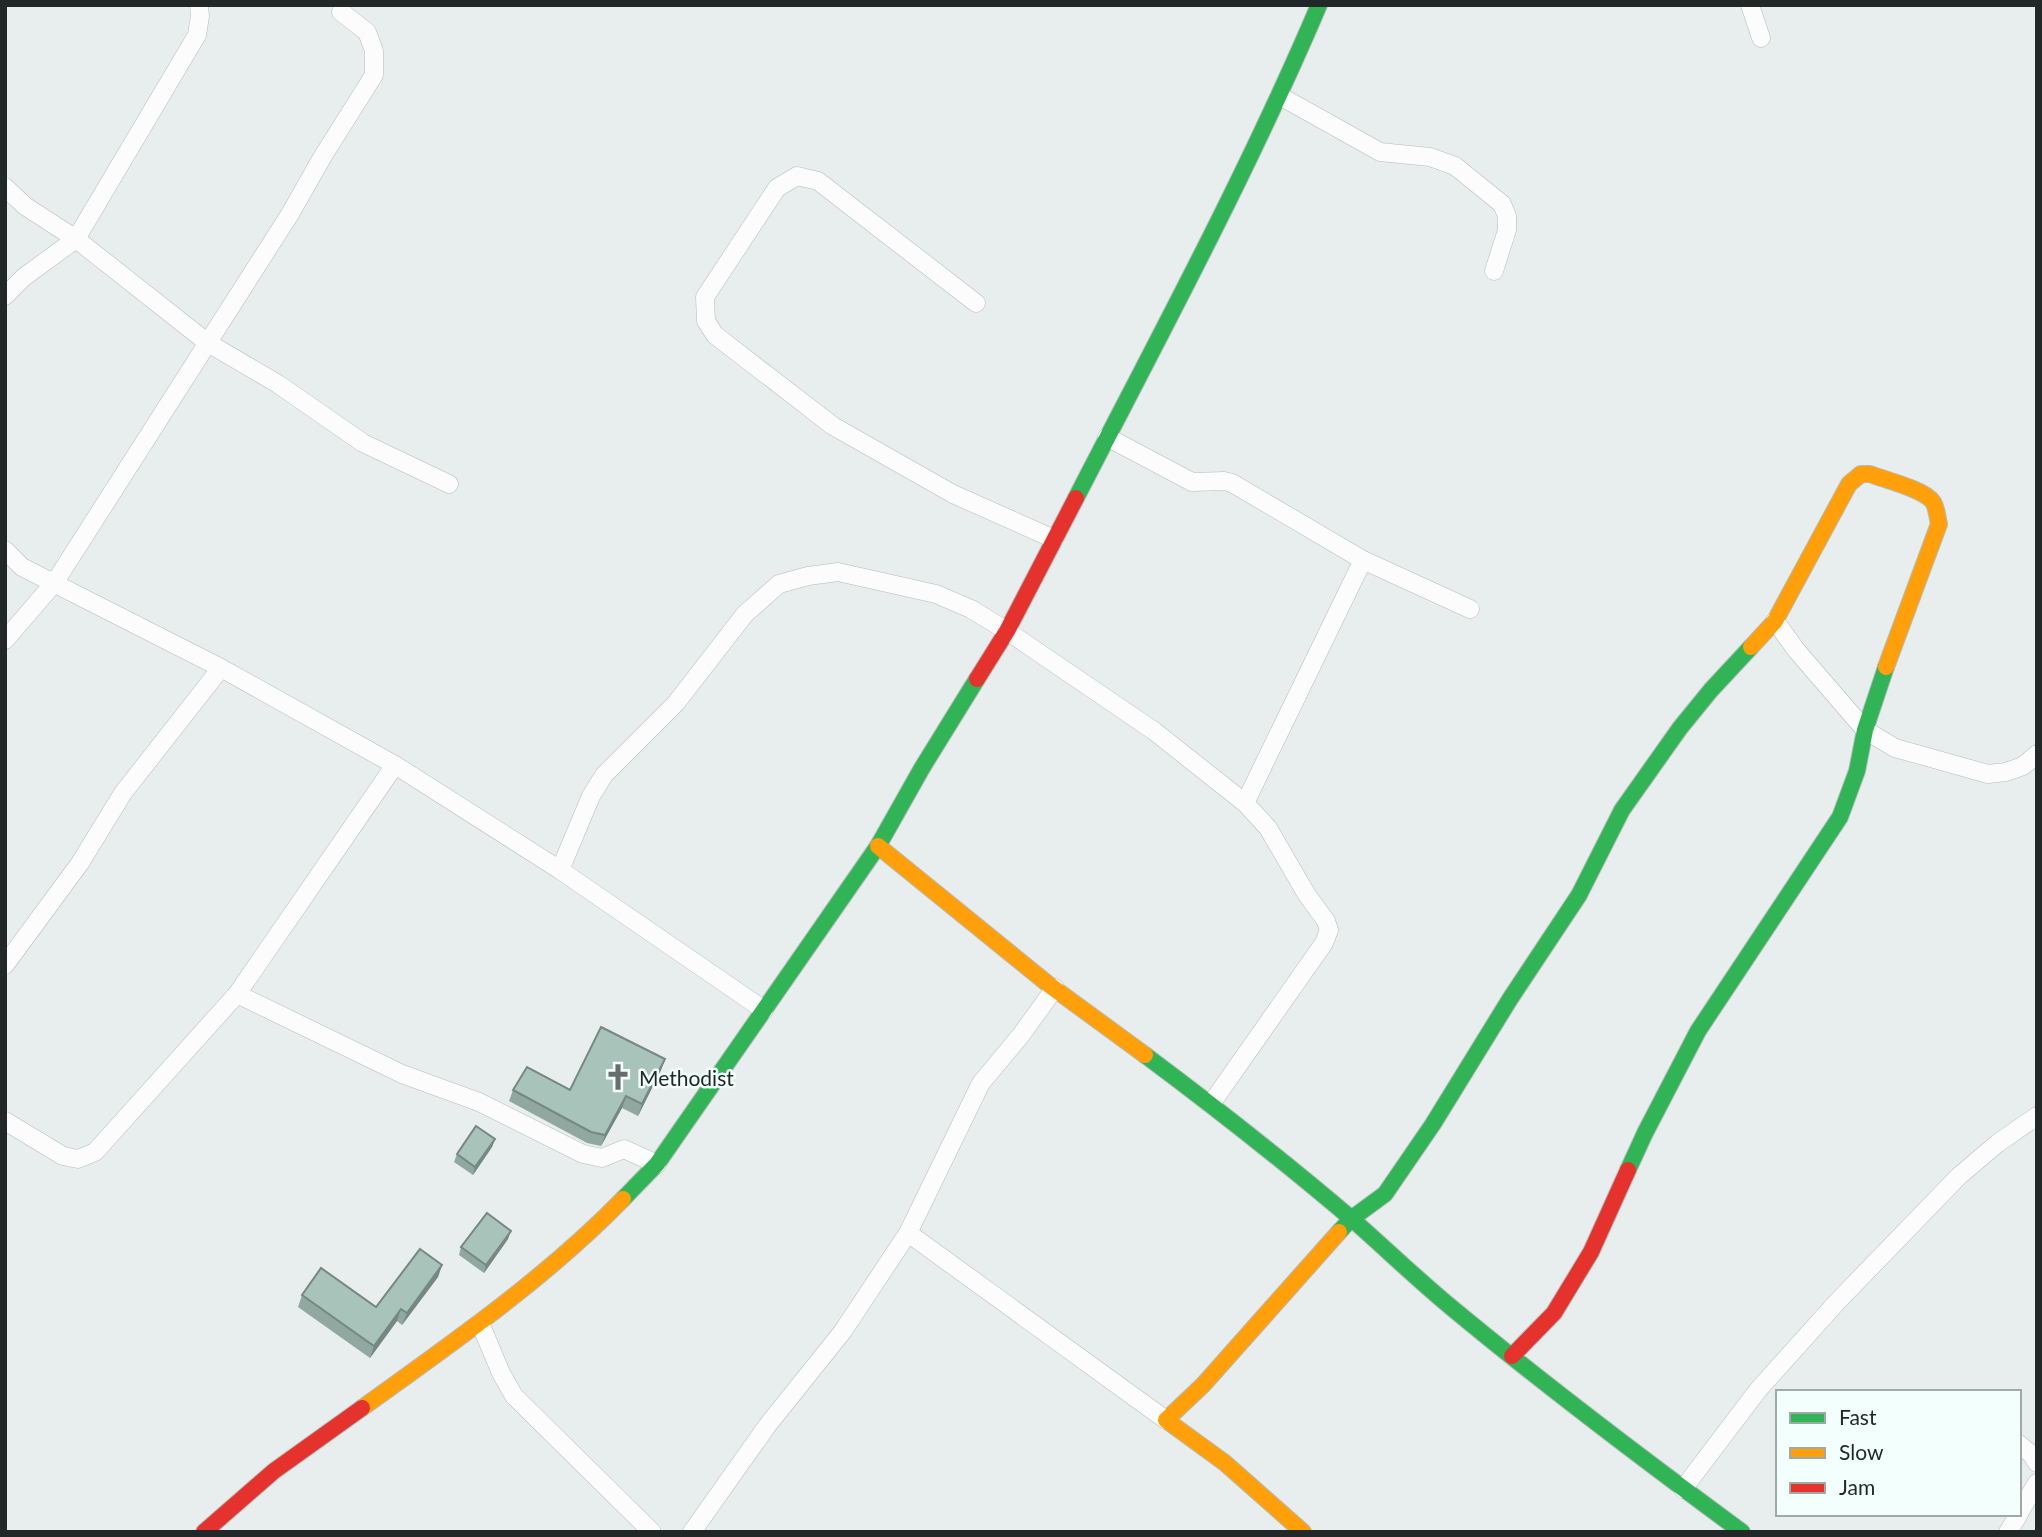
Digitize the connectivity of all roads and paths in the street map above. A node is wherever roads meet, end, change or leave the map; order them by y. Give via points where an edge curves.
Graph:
1 (199, 5) edge
2 (1319, 5) edge
3 (1750, 5) edge
4 (341, 12) dead end
5 (1760, 38) dead end
6 (1280, 96) junction
7 (5, 187) edge
8 (76, 239) junction
9 (1494, 271) dead end
10 (5, 296) edge
11 (976, 303) dead end
12 (208, 342) junction
13 (1107, 437) junction
14 (449, 484) dead end
15 (1054, 539) junction
16 (5, 550) edge
17 (1363, 560) junction
18 (55, 582) junction
19 (1470, 609) dead end
20 (1775, 621) junction
21 (1007, 631) junction
22 (5, 640) edge
23 (221, 668) junction
24 (1866, 730) junction
25 (2037, 754) edge
26 (395, 765) junction
27 (1245, 803) junction
28 (878, 846) junction
29 (560, 870) junction
30 (5, 965) edge
31 (1055, 988) junction
32 (237, 994) junction
33 (764, 1010) junction
34 (1211, 1104) junction
35 (2037, 1116) edge
36 (5, 1121) edge
37 (657, 1164) junction
38 (1351, 1219) junction
39 (908, 1233) junction
40 (481, 1323) junction
41 (1512, 1356) junction
42 (1166, 1420) junction
43 (2021, 1446) edge
44 (2037, 1463) edge
45 (2037, 1482) edge
46 (1683, 1489) junction
47 (2021, 1510) edge
48 (2018, 1516) edge
49 (1731, 1529) edge
50 (205, 1532) edge
51 (652, 1532) edge
52 (692, 1532) edge
53 (1303, 1532) edge
54 (2008, 1532) edge

1 - 8 street via 197,34
2 - 6 street
3 - 5 street
4 - 12 street via 367,33 374,51 374,75
6 - 9 street via 1380,152 1430,157 1455,166 1502,204 1507,230
6 - 13 street
7 - 8 street via 25,206
8 - 10 street
8 - 12 street
11 - 15 street via 818,181 797,176 777,188 705,297 706,321 715,335 833,426 953,494
12 - 14 street via 363,443
12 - 18 street
13 - 15 street
13 - 17 street via 1192,482 1232,483
15 - 21 street
16 - 18 street via 22,566
17 - 19 street
17 - 27 street
18 - 22 street
18 - 23 street
20 - 24 street
20 - 24 street via 1855,477 1870,474 1931,499 1939,524
20 - 38 street via 1680,728 1622,810 1579,895 1433,1124 1385,1194
21 - 27 street via 1154,731
21 - 28 street
21 - 29 street via 936,594 838,572 779,584 745,614 676,703 604,775
23 - 26 street
23 - 30 street via 123,793 80,863
24 - 25 street via 1895,748 1988,774 2023,766
24 - 41 street via 1840,817 1698,1031 1591,1252 1553,1313
26 - 29 street
26 - 32 street
27 - 34 street via 1268,828 1329,930
28 - 31 street
28 - 33 street
29 - 33 street
31 - 34 street
31 - 39 street via 981,1083
32 - 36 street via 95,1152 78,1159 64,1156
32 - 37 street via 402,1073 479,1102 583,1154 602,1158 624,1149
33 - 37 street
34 - 38 street
35 - 46 street via 1959,1176 1836,1302 1758,1390
37 - 40 street via 592,1231
38 - 41 street
38 - 42 street via 1203,1385
39 - 42 street
39 - 52 street via 843,1331 767,1426
40 - 50 street via 284,1464
40 - 51 street via 514,1396
41 - 46 street
42 - 53 street via 1225,1463
43 - 44 street
45 - 47 street
46 - 49 street
48 - 54 street

